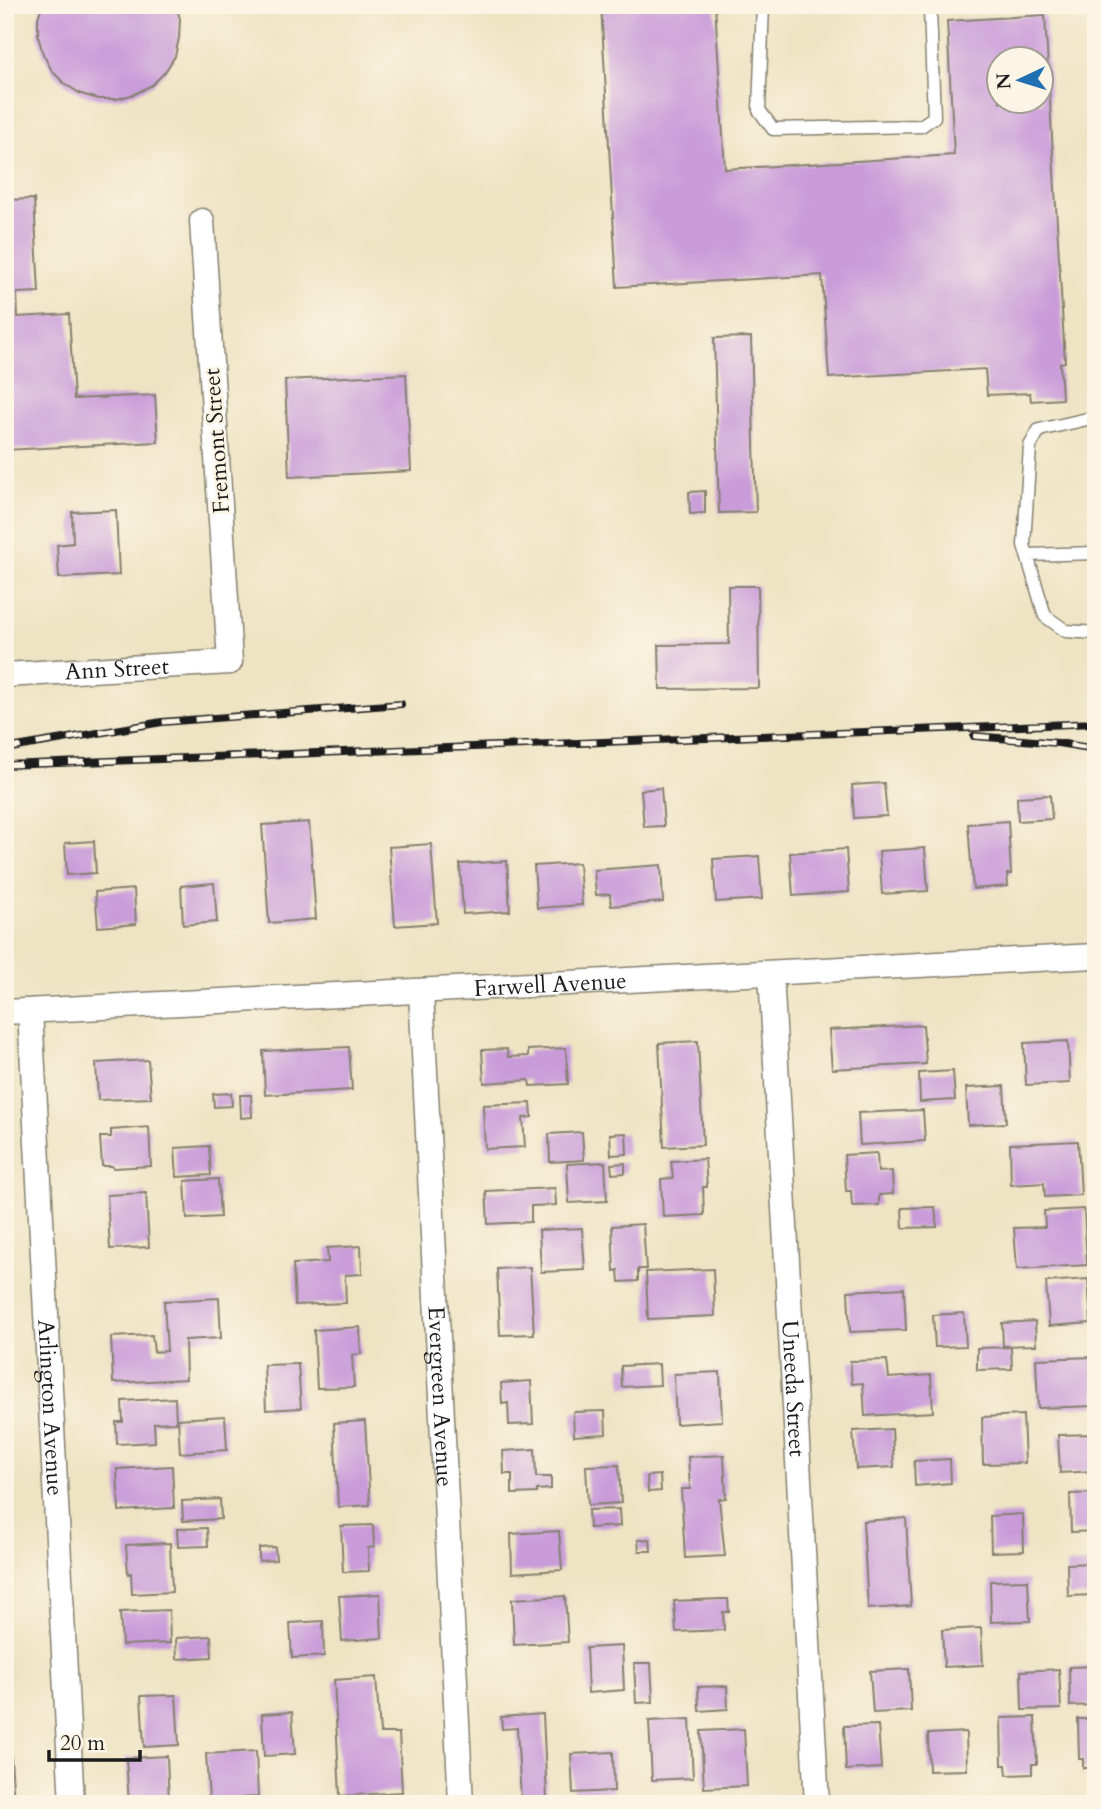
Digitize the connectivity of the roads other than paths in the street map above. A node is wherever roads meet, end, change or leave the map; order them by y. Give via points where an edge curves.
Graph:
1 (763, 5) edge
2 (934, 5) edge
3 (202, 221) dead end
4 (1096, 417) edge
5 (1096, 553) edge
6 (1027, 555) junction
7 (1096, 633) edge
8 (230, 662) joint
9 (5, 675) edge
10 (1096, 956) edge
11 (771, 973) junction
12 (421, 991) junction
13 (18, 1011) edge
14 (72, 1804) edge
15 (461, 1804) edge
16 (817, 1804) edge

1 - 2 lane via 760,110 773,129 921,126 934,117 930,9
3 - 8 street, Fremont Street
4 - 6 lane via 1039,430 1030,446
5 - 6 lane
6 - 7 lane via 1045,616 1066,631
8 - 9 street, Ann Street
10 - 11 street, Farwell Avenue
11 - 12 street, Farwell Avenue
11 - 16 street, Uneeda Street
12 - 13 street, Farwell Avenue
12 - 15 street, Evergreen Avenue
13 - 14 street, Arlington Avenue

